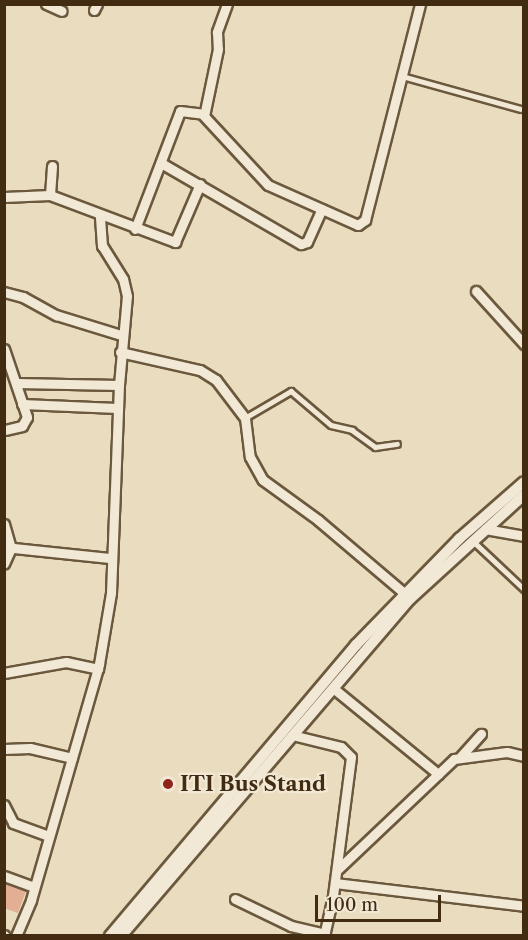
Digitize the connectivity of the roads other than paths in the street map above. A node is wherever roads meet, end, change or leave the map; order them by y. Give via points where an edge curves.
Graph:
1 (46, 4) edge
2 (227, 4) edge
3 (420, 4) edge
4 (62, 10) dead end
5 (402, 76) junction
6 (521, 109) dead end
7 (203, 114) junction
8 (161, 163) junction
9 (52, 166) dead end
10 (200, 184) junction
11 (50, 195) junction
12 (4, 197) edge
13 (322, 209) junction
14 (100, 215) junction
15 (135, 229) junction
16 (476, 291) dead end
17 (4, 292) edge
18 (121, 335) junction
19 (524, 344) edge
20 (4, 349) edge
21 (120, 352) junction
22 (15, 383) junction
23 (119, 384) junction
24 (22, 404) junction
25 (117, 408) junction
26 (245, 418) junction
27 (4, 430) edge
28 (397, 444) dead end
29 (524, 482) edge
30 (524, 495) edge
31 (4, 524) edge
32 (485, 529) junction
33 (524, 536) edge
34 (472, 540) junction
35 (8, 548) edge
36 (109, 558) junction
37 (4, 564) edge
38 (524, 589) edge
39 (404, 593) junction
40 (98, 669) junction
41 (4, 673) edge
42 (333, 688) junction
43 (481, 734) dead end
44 (292, 735) junction
45 (4, 749) edge
46 (461, 756) junction
47 (524, 756) edge
48 (72, 758) junction
49 (438, 774) junction
50 (4, 805) edge
51 (49, 836) junction
52 (181, 858) junction
53 (337, 870) junction
54 (4, 876) edge
55 (163, 879) junction
56 (335, 883) junction
57 (34, 887) junction
58 (235, 899) dead end
59 (524, 906) edge
60 (324, 935) edge
61 (16, 936) edge
62 (110, 936) edge
63 (121, 936) edge

1 - 4 street
2 - 7 street via 217,32 218,49
3 - 5 street
5 - 6 lane
5 - 13 street via 365,220 358,225
7 - 8 street via 180,111
7 - 13 street via 268,185
8 - 10 street
8 - 15 street
9 - 11 street
10 - 13 street via 301,244 307,242
10 - 15 street via 175,242
11 - 12 street
11 - 14 street
14 - 15 street
14 - 18 street via 102,246 126,288
16 - 19 street
17 - 18 street via 23,297 56,315
18 - 21 street
20 - 22 street
21 - 23 street
21 - 26 street via 209,374
22 - 23 street
22 - 24 street
23 - 25 street
24 - 25 street
24 - 27 street via 26,423
25 - 36 street
26 - 28 lane via 291,391 331,425 352,430 375,447
26 - 39 street via 250,457 263,480 318,520
29 - 39 street
30 - 32 street
31 - 35 street
32 - 33 street
32 - 34 street
34 - 38 lane
34 - 42 street via 410,599
35 - 36 street
35 - 37 street
36 - 40 street via 111,593
39 - 52 street
40 - 41 street via 66,662
40 - 48 street
42 - 44 street
42 - 49 street
43 - 46 street
44 - 52 street
44 - 53 street via 341,747 351,757
45 - 48 street via 30,748
46 - 47 street via 507,752
46 - 49 street
48 - 51 street
49 - 53 street
50 - 51 street via 13,823
51 - 57 street
52 - 55 street
53 - 56 street
54 - 57 street
55 - 62 street
55 - 63 street
56 - 59 street
56 - 60 street
57 - 61 street
58 - 60 street via 291,926

